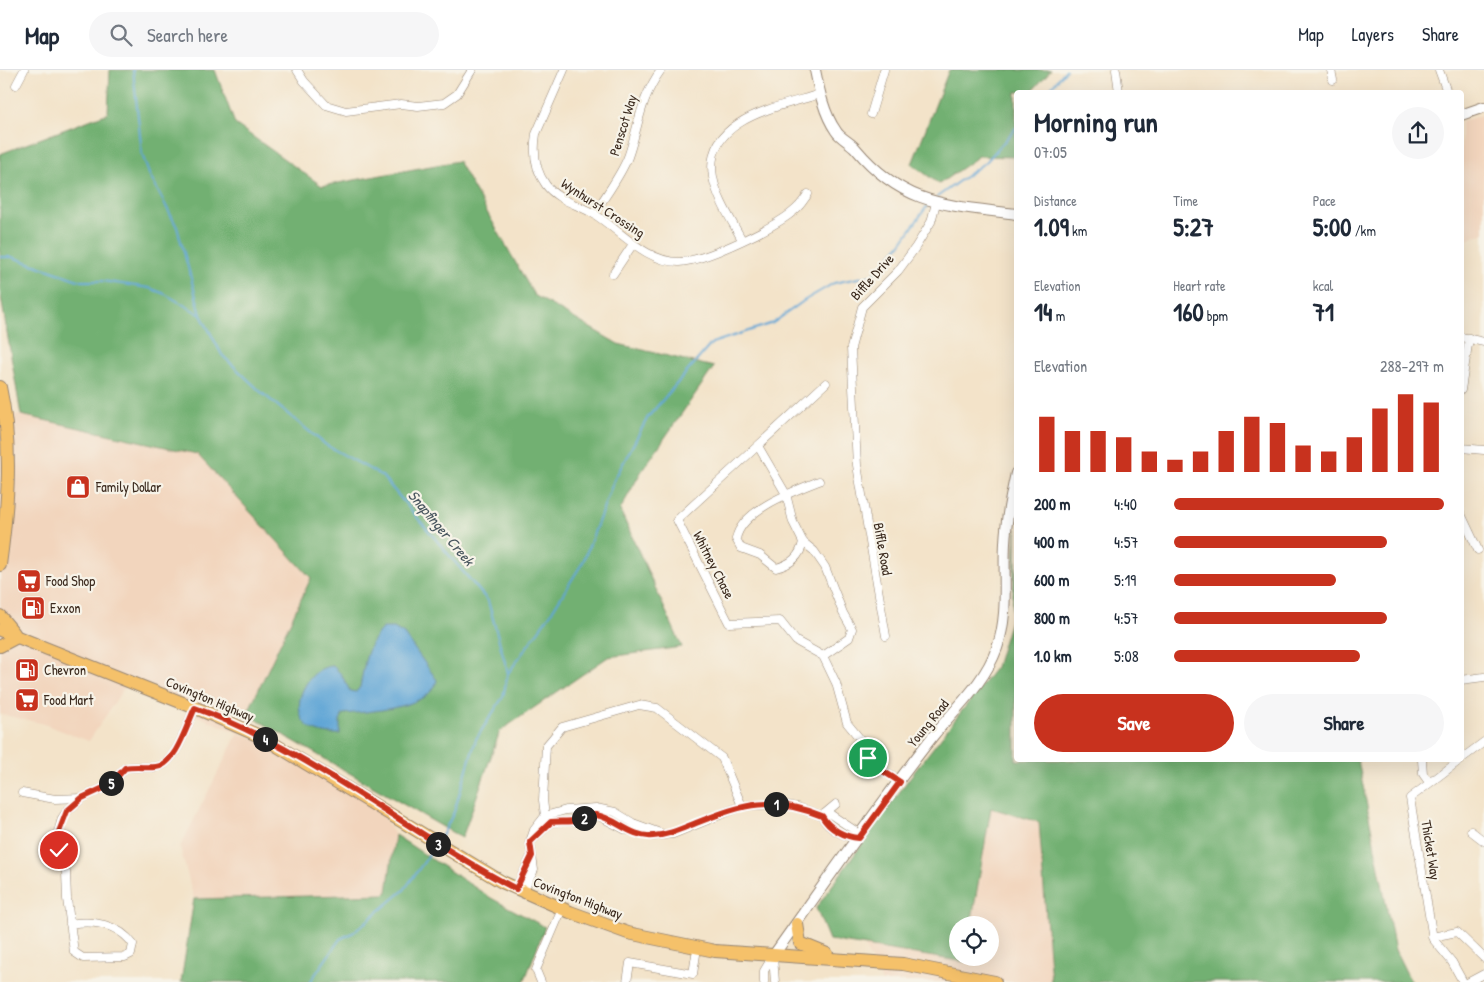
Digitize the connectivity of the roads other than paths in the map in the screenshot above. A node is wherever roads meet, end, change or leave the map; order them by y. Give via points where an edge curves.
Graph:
1 (24, 70) edge
2 (297, 70) edge
3 (472, 70) edge
4 (564, 70) edge
5 (661, 70) edge
6 (815, 70) edge
7 (884, 70) edge
8 (1116, 70) edge
9 (1331, 70) edge
10 (1439, 70) edge
11 (1333, 80) dead end
12 (16, 85) dead end
13 (1119, 90) edge
14 (1446, 90) edge
15 (820, 94) junction
16 (1484, 107) edge
17 (871, 114) dead end
18 (1464, 114) edge
19 (808, 194) dead end
20 (936, 203) junction
21 (594, 214) junction
22 (1014, 214) edge
23 (742, 240) junction
24 (633, 244) junction
25 (613, 274) dead end
26 (1465, 338) edge
27 (1484, 342) edge
28 (1464, 351) edge
29 (826, 383) dead end
30 (0, 387) edge
31 (758, 446) junction
32 (1464, 448) edge
33 (1484, 450) edge
34 (857, 465) joint
35 (819, 481) dead end
36 (1014, 482) edge
37 (786, 494) junction
38 (1464, 520) edge
39 (803, 542) junction
40 (1478, 550) dead end
41 (0, 564) edge
42 (0, 616) edge
43 (0, 630) edge
44 (886, 636) dead end
45 (17, 637) junction
46 (0, 646) edge
47 (823, 656) junction
48 (1484, 677) edge
49 (1464, 680) edge
50 (195, 708) junction
51 (1484, 742) edge
52 (1464, 756) edge
53 (1422, 762) edge
54 (1456, 762) edge
55 (1435, 779) junction
56 (900, 782) junction
57 (22, 793) dead end
58 (82, 798) junction
59 (836, 804) dead end
60 (742, 806) junction
61 (822, 816) junction
62 (548, 819) junction
63 (842, 822) junction
64 (837, 830) junction
65 (1471, 831) dead end
66 (859, 838) junction
67 (1484, 841) edge
68 (520, 891) junction
69 (562, 909) junction
70 (70, 924) junction
71 (797, 924) junction
72 (1432, 937) junction
73 (698, 948) junction
74 (773, 956) junction
75 (1484, 958) edge
76 (832, 959) junction
77 (1484, 974) edge
78 (541, 982) edge
79 (626, 982) edge
80 (764, 982) edge
81 (775, 982) edge
82 (995, 982) edge
83 (1463, 982) edge
84 (1469, 982) edge

1 - 12 street
2 - 3 street via 326,105 346,111 401,104 444,103 457,94
4 - 21 street, Wynhurst Crossing via 536,134 536,164 548,187 563,200
5 - 21 street, Penscot Way via 648,89 627,158
6 - 15 street
7 - 17 street
8 - 13 street
9 - 11 street
10 - 14 street
15 - 20 street via 836,132 874,170 902,190
15 - 23 street via 741,121 720,140 713,157 713,178
16 - 18 street
19 - 23 street, Wynhurst Crossing via 799,207
20 - 22 street
20 - 34 street, Biffle Drive via 930,222 915,248 898,271 862,307 858,316 851,348
21 - 24 street, Wynhurst Crossing
23 - 24 street, Wynhurst Crossing via 696,260 678,262 656,257
24 - 25 street
26 - 27 street
26 - 28 street
29 - 31 street, Whitney Chase
30 - 41 main road via 7,430 8,470
31 - 37 street
31 - 47 street, Whitney Chase via 677,520 729,623 780,621 796,641
32 - 33 street
34 - 44 street, Biffle Road
35 - 37 street
36 - 56 street, Young Road via 1005,544 1006,609 997,648 978,686 934,736
37 - 39 street via 793,522
37 - 39 street via 744,524 736,539 741,548 760,555 776,568 794,560 801,552
38 - 40 street
39 - 47 street via 825,567 852,629 849,638
42 - 45 main road
43 - 45 main road, Covington Highway
45 - 46 main road
45 - 50 main road, Covington Highway
47 - 56 street via 836,683 847,722 861,740 868,758
48 - 49 street
50 - 58 street via 173,756 164,765 125,768 110,785
50 - 68 main road, Covington Highway via 292,753
51 - 52 street, Thicket Way
53 - 55 street via 1423,774 1428,781
54 - 55 street, Thicket Way
55 - 72 street, Thicket Way via 1410,798
56 - 66 street, Young Road
57 - 58 street via 55,799
58 - 70 street via 67,811 57,837 66,872
59 - 61 street
60 - 61 street via 779,804
60 - 62 street via 673,834 663,834 615,812 596,808 566,810
60 - 62 street via 722,758 657,708 639,705 562,728 546,746 543,800
61 - 63 street via 830,814
61 - 64 street via 825,823
62 - 68 street via 534,830 530,842 534,870
63 - 64 street
63 - 66 street
64 - 66 street via 848,837
65 - 67 street
66 - 71 street, Young Road
68 - 69 main road, Covington Highway
69 - 73 main road, Covington Highway via 628,933
69 - 78 street via 536,970
70 - 70 street via 74,952 83,958 131,954 133,944 126,934 100,922
71 - 74 street, Young Road
71 - 76 main road via 800,943
72 - 75 street via 1457,932
72 - 83 street, Thicket Way via 1462,976
73 - 74 main road, Covington Highway
73 - 79 street via 693,974 630,963
74 - 76 main road, Covington Highway
74 - 80 street via 764,971
74 - 81 street
76 - 82 main road, Covington Highway via 931,968
77 - 84 street

